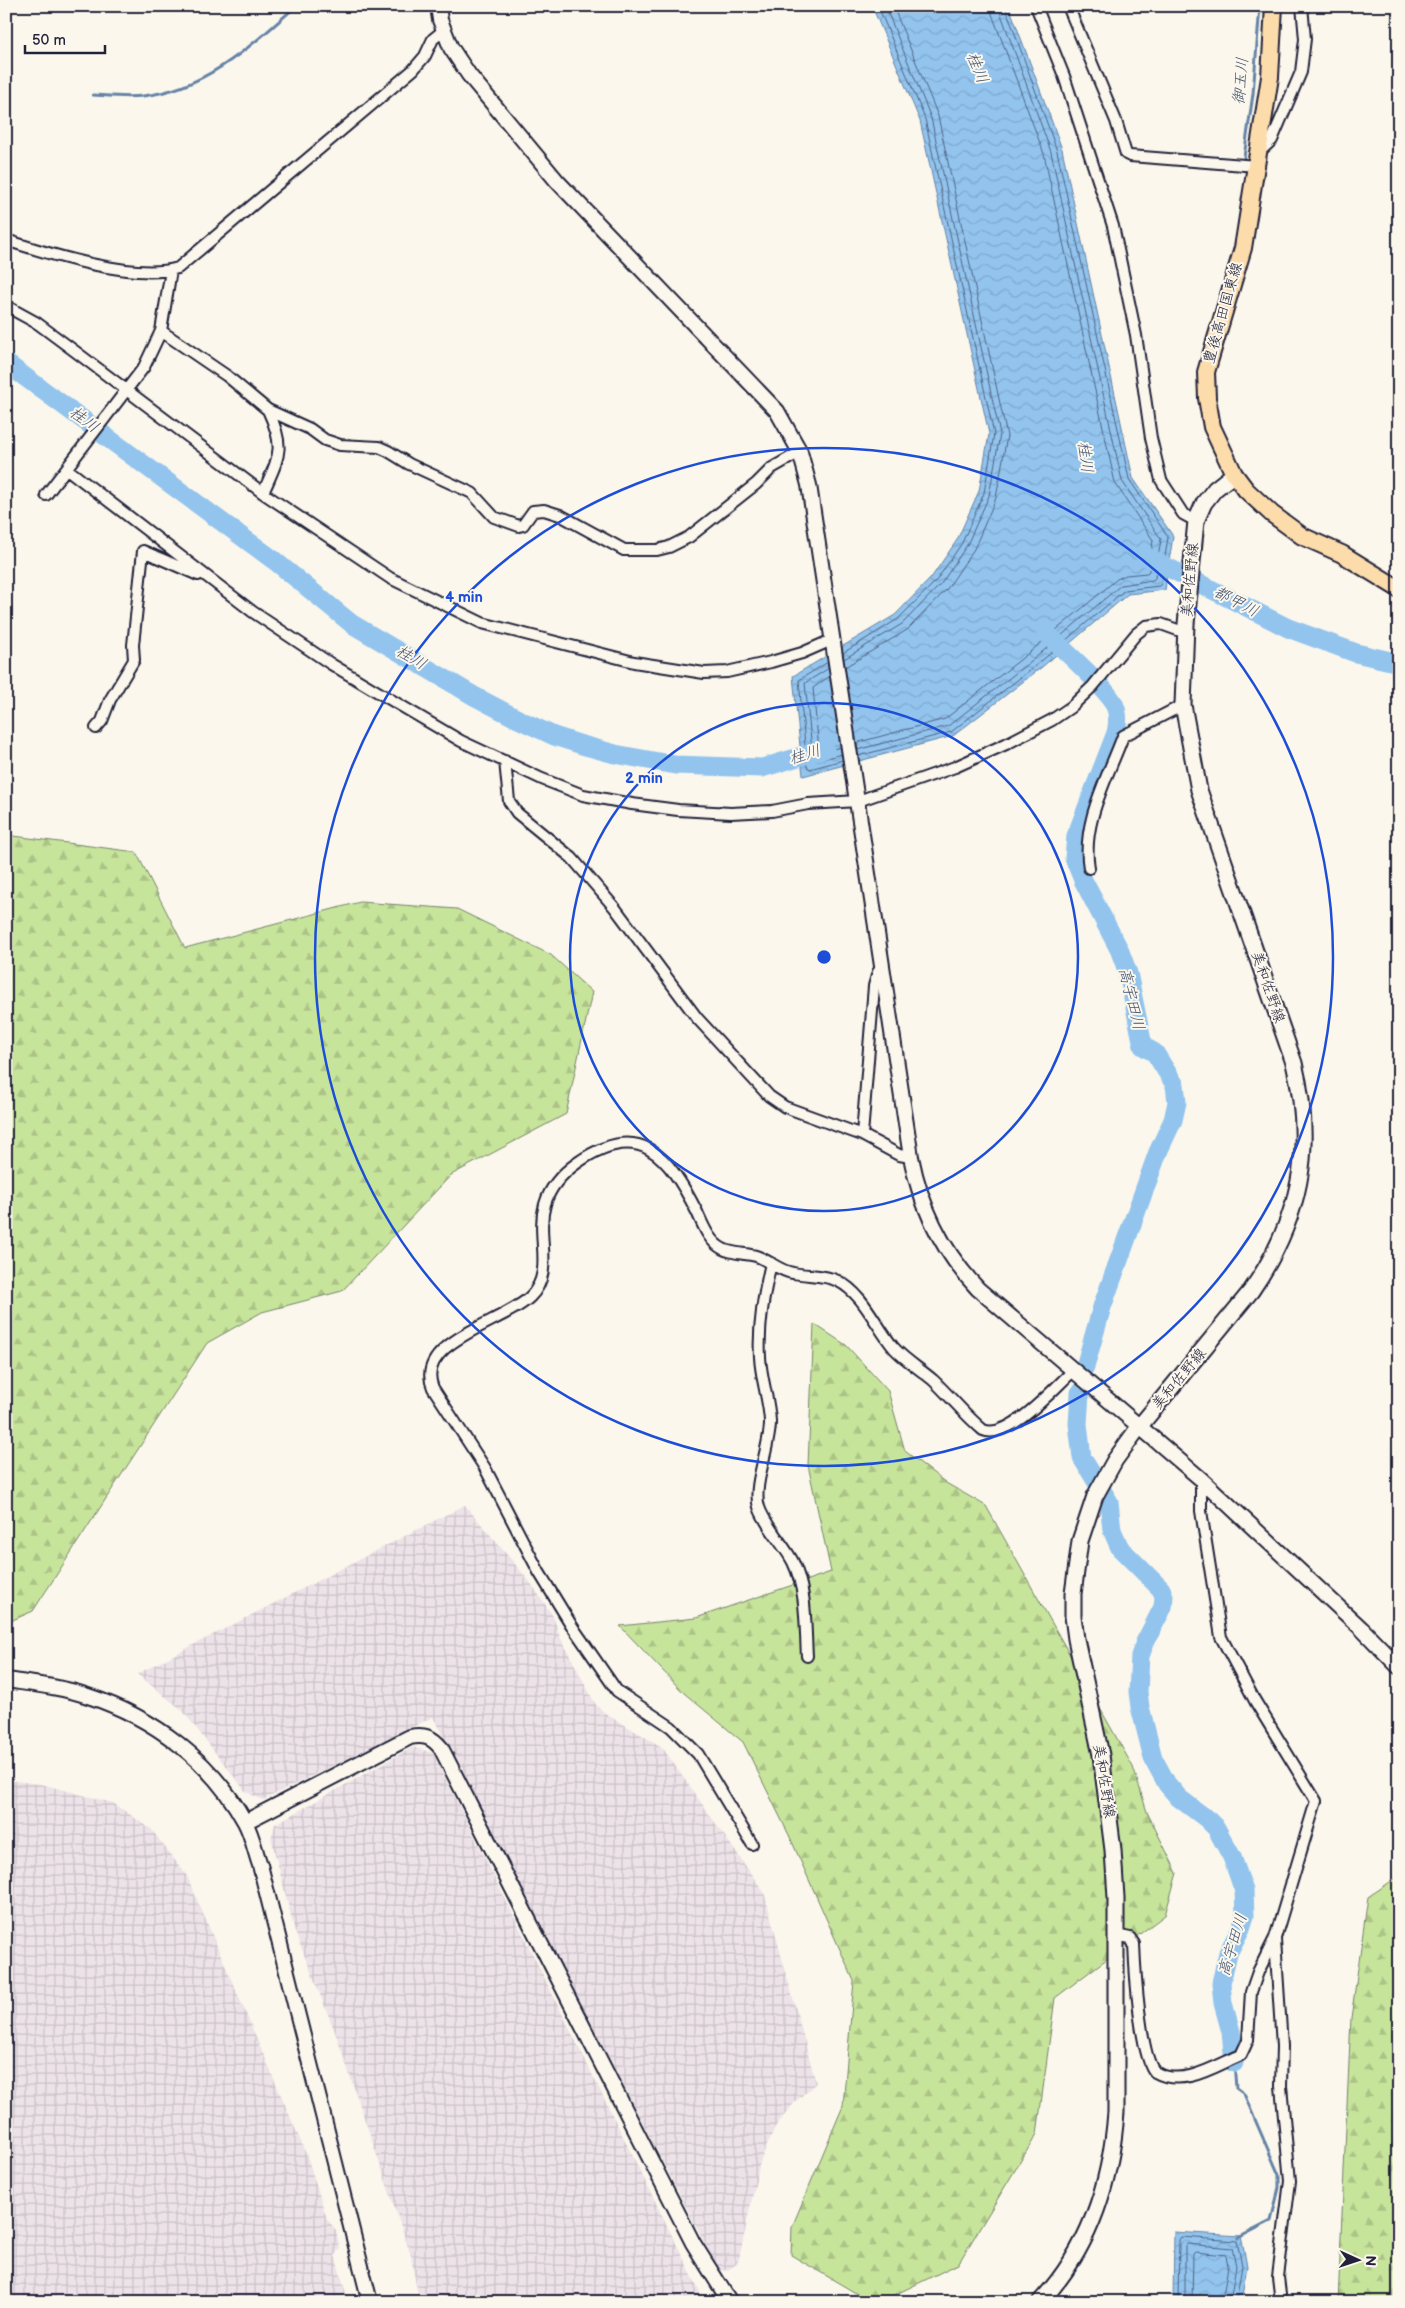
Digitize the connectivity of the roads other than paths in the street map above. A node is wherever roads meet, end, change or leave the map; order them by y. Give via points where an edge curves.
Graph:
1 (438, 6) edge
2 (1036, 6) edge
3 (1068, 6) edge
4 (1274, 6) edge
5 (1302, 6) edge
6 (443, 31) junction
7 (1258, 159) junction
8 (6, 240) edge
9 (171, 270) junction
10 (6, 306) edge
11 (161, 331) junction
12 (126, 392) junction
13 (268, 410) junction
14 (800, 452) junction
15 (69, 467) junction
16 (1234, 474) junction
17 (263, 493) junction
18 (46, 495) dead end
19 (1195, 529) junction
20 (213, 581) junction
21 (1399, 589) edge
22 (1186, 629) junction
23 (834, 641) junction
24 (1183, 705) junction
25 (96, 728) dead end
26 (505, 761) junction
27 (858, 797) junction
28 (1089, 868) dead end
29 (882, 967) junction
30 (862, 1135) junction
31 (910, 1157) junction
32 (772, 1263) junction
33 (1073, 1371) junction
34 (1139, 1427) junction
35 (1200, 1479) junction
36 (807, 1656) dead end
37 (1399, 1668) edge
38 (6, 1680) edge
39 (245, 1822) junction
40 (752, 1844) dead end
41 (1116, 1935) junction
42 (1275, 1938) junction
43 (370, 2302) edge
44 (730, 2302) edge
45 (1040, 2302) edge
46 (1282, 2302) edge

1 - 6 street
2 - 19 street via 1067,85 1113,226 1161,480
3 - 7 street via 1116,121 1126,154
4 - 7 main road, 豊後高田国東線 via 1270,77
5 - 7 street via 1305,39 1301,72 1272,140
6 - 9 street via 433,39 425,56 400,81 184,263
6 - 14 street via 469,76 558,181 777,411
7 - 16 main road, 豊後高田国東線 via 1243,248 1206,372 1212,427
8 - 9 street via 100,266
9 - 11 street
10 - 12 street via 37,323
11 - 12 street via 144,367
11 - 13 street via 227,376
12 - 15 street
12 - 17 street
13 - 14 street via 326,440 388,451 472,493 494,517 519,526 533,511 544,510 560,515 624,550 657,550 684,540 772,468
13 - 17 street via 280,451
14 - 23 street via 810,484
15 - 18 street
15 - 20 street
16 - 19 main road, 美和佐野線 via 1204,502
16 - 21 main road, 豊後高田国東線 via 1272,514 1302,536 1342,554
17 - 23 street via 390,578 482,623 523,635 634,662 704,672 727,672 771,662
19 - 22 main road, 美和佐野線
20 - 25 street via 143,551 134,660
20 - 26 street via 331,664 461,741
22 - 24 main road, 美和佐野線
22 - 27 street via 1161,624 1146,626 1097,682 1052,720 955,767
23 - 27 street
24 - 28 street via 1123,736 1092,820 1086,852
24 - 34 main road, 美和佐野線 via 1199,790 1294,1063 1303,1107 1304,1156 1288,1223 1266,1269
26 - 27 street via 583,795 678,810 764,811
26 - 30 street via 509,801 578,865 615,908 697,1018 768,1096 786,1107
27 - 29 street
29 - 30 street via 874,986
29 - 31 street
30 - 31 street via 899,1155
31 - 33 street via 926,1213 956,1264 996,1305
32 - 33 street via 782,1271 824,1277 850,1289 894,1348 986,1431 999,1430 1014,1423
32 - 36 street via 763,1299 760,1330 760,1358 770,1422 758,1501 799,1577
32 - 40 street via 723,1249 714,1242 684,1186 664,1161 641,1145 616,1143 577,1164 549,1191 542,1215 542,1268 536,1290 516,1308 450,1344 433,1360 429,1370 433,1388 485,1468 539,1572 572,1626 617,1691 671,1728 698,1754
33 - 34 street
34 - 35 street
34 - 41 main road, 美和佐野線 via 1095,1496 1080,1542 1073,1594 1076,1639 1108,1802
35 - 37 street via 1362,1629
35 - 42 street via 1201,1511 1221,1637 1254,1701 1316,1801
38 - 39 street via 86,1695 144,1720 195,1759 218,1783
39 - 43 street via 260,1865
39 - 44 street via 410,1737 418,1735 435,1740 693,2243
41 - 42 street via 1130,1938 1134,1944 1138,2008 1153,2070 1165,2077 1181,2078 1241,2055 1248,2040 1251,1992
41 - 45 main road, 美和佐野線 via 1116,2112 1108,2175 1087,2235
42 - 46 street via 1282,2046 1281,2086 1290,2181 1278,2277

